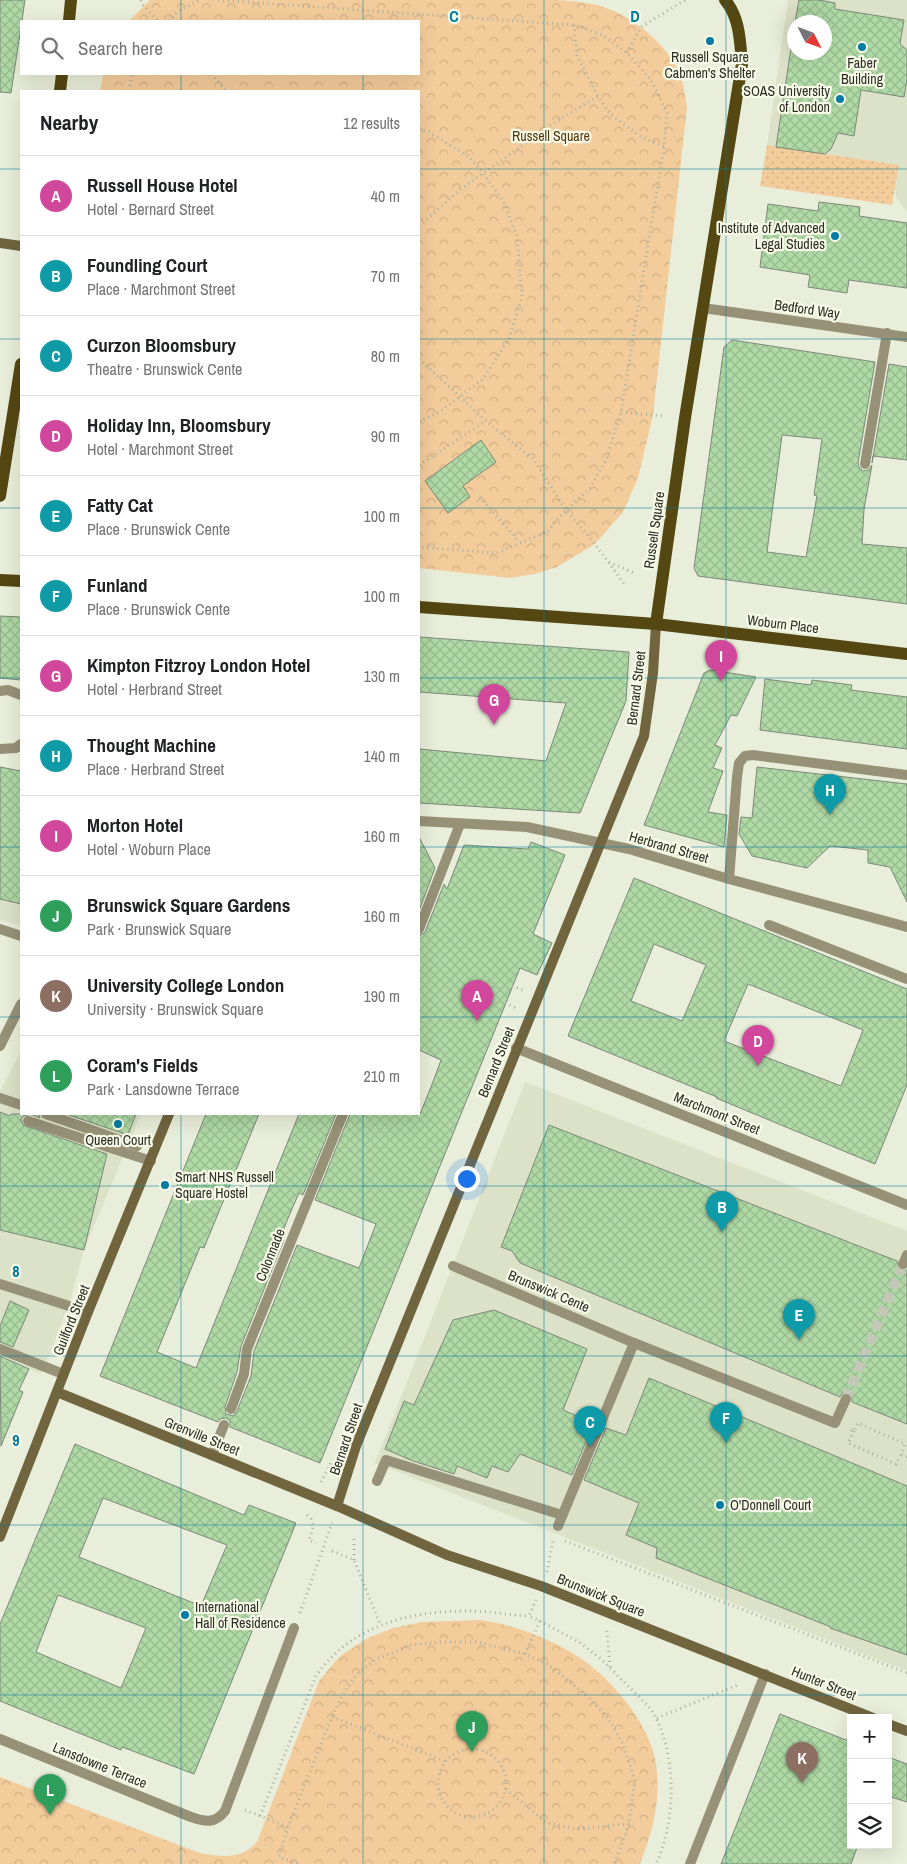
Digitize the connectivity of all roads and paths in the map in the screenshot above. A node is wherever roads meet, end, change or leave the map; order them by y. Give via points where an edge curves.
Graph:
1 (71, 0) edge
2 (141, 0) edge
3 (200, 0) edge
4 (218, 0) edge
5 (685, 0) edge
6 (727, 1) edge
7 (68, 20) edge
8 (157, 20) edge
9 (169, 20) edge
10 (574, 25) junction
11 (627, 53) junction
12 (62, 75) edge
13 (132, 75) edge
14 (213, 75) edge
15 (60, 90) edge
16 (129, 90) edge
17 (225, 90) edge
18 (598, 96) junction
19 (420, 129) edge
20 (664, 147) junction
21 (484, 173) junction
22 (420, 225) edge
23 (0, 243) edge
24 (20, 246) edge
25 (703, 308) junction
26 (887, 334) junction
27 (907, 337) edge
28 (420, 360) edge
29 (20, 370) edge
30 (460, 396) junction
31 (621, 412) junction
32 (662, 416) dead end
33 (486, 421) junction
34 (420, 422) edge
35 (420, 464) edge
36 (865, 464) dead end
37 (0, 496) edge
38 (480, 497) dead end
39 (566, 510) junction
40 (519, 542) junction
41 (420, 547) edge
42 (608, 562) junction
43 (636, 574) dead end
44 (0, 580) edge
45 (20, 581) edge
46 (625, 585) dead end
47 (420, 606) edge
48 (656, 624) junction
49 (907, 654) edge
50 (0, 691) edge
51 (20, 695) edge
52 (20, 745) edge
53 (0, 749) edge
54 (907, 775) edge
55 (420, 821) edge
56 (460, 824) junction
57 (600, 843) junction
58 (729, 879) junction
59 (420, 925) edge
60 (769, 925) dead end
61 (907, 927) edge
62 (0, 929) edge
63 (20, 936) edge
64 (907, 979) edge
65 (512, 986) dead end
66 (523, 990) dead end
67 (505, 1003) dead end
68 (20, 1006) edge
69 (516, 1008) dead end
70 (0, 1046) edge
71 (516, 1048) junction
72 (0, 1098) edge
73 (20, 1105) edge
74 (49, 1115) edge
75 (170, 1115) edge
76 (343, 1115) edge
77 (28, 1121) dead end
78 (137, 1146) dead end
79 (151, 1161) junction
80 (907, 1205) edge
81 (453, 1266) dead end
82 (0, 1284) edge
83 (88, 1312) junction
84 (634, 1343) junction
85 (0, 1349) edge
86 (64, 1374) junction
87 (57, 1392) junction
88 (846, 1399) tunnel mouth
89 (231, 1409) dead end
90 (835, 1423) junction
91 (224, 1425) dead end
92 (854, 1431) junction
93 (212, 1454) junction
94 (901, 1454) junction
95 (907, 1457) edge
96 (332, 1461) dead end
97 (377, 1481) dead end
98 (320, 1484) dead end
99 (338, 1506) junction
100 (308, 1515) dead end
101 (562, 1515) junction
102 (556, 1531) joint
103 (0, 1536) edge
104 (354, 1536) dead end
105 (563, 1540) dead end
106 (316, 1544) dead end
107 (332, 1551) dead end
108 (354, 1560) junction
109 (547, 1573) dead end
110 (536, 1600) dead end
111 (302, 1606) dead end
112 (530, 1616) junction
113 (540, 1621) junction
114 (380, 1624) junction
115 (294, 1628) dead end
116 (606, 1630) dead end
117 (525, 1654) junction
118 (610, 1668) junction
119 (907, 1673) edge
120 (765, 1674) junction
121 (741, 1684) dead end
122 (863, 1714) edge
123 (332, 1717) junction
124 (657, 1718) junction
125 (892, 1725) edge
126 (907, 1731) edge
127 (0, 1739) edge
128 (445, 1761) junction
129 (506, 1790) junction
130 (245, 1810) dead end
131 (260, 1816) junction
132 (629, 1824) junction
133 (288, 1828) junction
134 (297, 1864) edge
135 (614, 1864) edge
136 (656, 1864) edge
137 (690, 1864) edge

1 - 7 main road
2 - 8 path
3 - 9 path via 178,11
4 - 10 path
5 - 11 path via 641,27
6 - 25 main road, Russell Square via 739,31 742,64
10 - 11 path via 603,35
10 - 18 path via 577,56
11 - 20 path via 651,80 667,113
12 - 15 main road
13 - 16 path
14 - 17 path
18 - 20 path via 611,115 640,136
18 - 21 path via 557,120
19 - 21 path via 455,147
20 - 31 path
21 - 22 path
21 - 30 path via 504,202 517,237 522,296 509,339 483,378
23 - 24 main road
25 - 26 street, Bedford Way
25 - 48 main road, Russell Square
26 - 27 street, Bedford Way
26 - 36 street
28 - 30 path
29 - 37 main road
30 - 33 path
30 - 34 path
31 - 32 path
31 - 39 path via 606,460 590,488
33 - 35 path
33 - 39 path via 534,460
38 - 40 path
39 - 40 path via 548,531
39 - 42 path
40 - 41 path via 497,553
42 - 43 path
42 - 46 path
44 - 45 main road
47 - 48 main road
48 - 49 main road, Woburn Place
48 - 57 main road, Bernard Street via 644,736
50 - 51 street
52 - 53 street
54 - 58 street via 745,756 739,763 737,777
55 - 56 street, Herbrand Street
56 - 57 street, Herbrand Street via 527,827
56 - 59 street
57 - 58 street, Herbrand Street
57 - 71 main road, Bernard Street
58 - 61 street, Herbrand Street
60 - 64 street
62 - 63 street
65 - 66 path
67 - 69 path
68 - 70 street
71 - 80 street, Marchmont Street
71 - 99 main road, Bernard Street via 356,1446
72 - 73 street
74 - 78 street
75 - 79 main road, Guilford Street
76 - 89 street, Colonnade via 247,1349 244,1374
77 - 79 street
79 - 83 main road, Guilford Street
81 - 84 street, Brunswick Cente
82 - 83 street
83 - 86 main road, Guilford Street
84 - 90 street, Brunswick Cente
84 - 101 street
85 - 86 street
86 - 87 main road, Guilford Street
87 - 93 main road, Grenville Street
87 - 103 main road, Guilford Street
88 - 90 street
90 - 92 path
91 - 93 street
92 - 94 path via 858,1424 905,1444
92 - 94 path via 848,1443 896,1464
93 - 99 main road, Grenville Street
94 - 95 path
96 - 98 path
97 - 101 street via 386,1460
99 - 111 path
99 - 120 main road, Brunswick Square via 448,1555 541,1586
100 - 106 path via 314,1523 309,1540
101 - 102 street
102 - 109 path
104 - 108 path
105 - 119 path
107 - 108 path
108 - 114 path
110 - 112 path
112 - 113 path
112 - 114 path via 445,1612
113 - 117 path
113 - 118 path via 579,1642
114 - 131 path via 346,1644 316,1676
115 - 127 street, Lansdowne Terrace via 225,1811 210,1822 190,1817
116 - 118 path
117 - 123 path via 477,1642 411,1645 377,1660 357,1674
117 - 132 path via 547,1664 585,1694 608,1718 635,1780
118 - 124 path
120 - 122 main road, Hunter Street
120 - 137 street
121 - 124 path
123 - 128 path
123 - 133 path
124 - 136 path via 669,1758 671,1778 668,1824
125 - 126 main road
128 - 129 path via 464,1749 487,1752 503,1767
128 - 129 path via 437,1782 439,1794 452,1812 474,1818 485,1815 495,1809
129 - 132 path via 547,1823 577,1829
130 - 131 path
131 - 133 path
132 - 135 path
133 - 134 path via 279,1857

